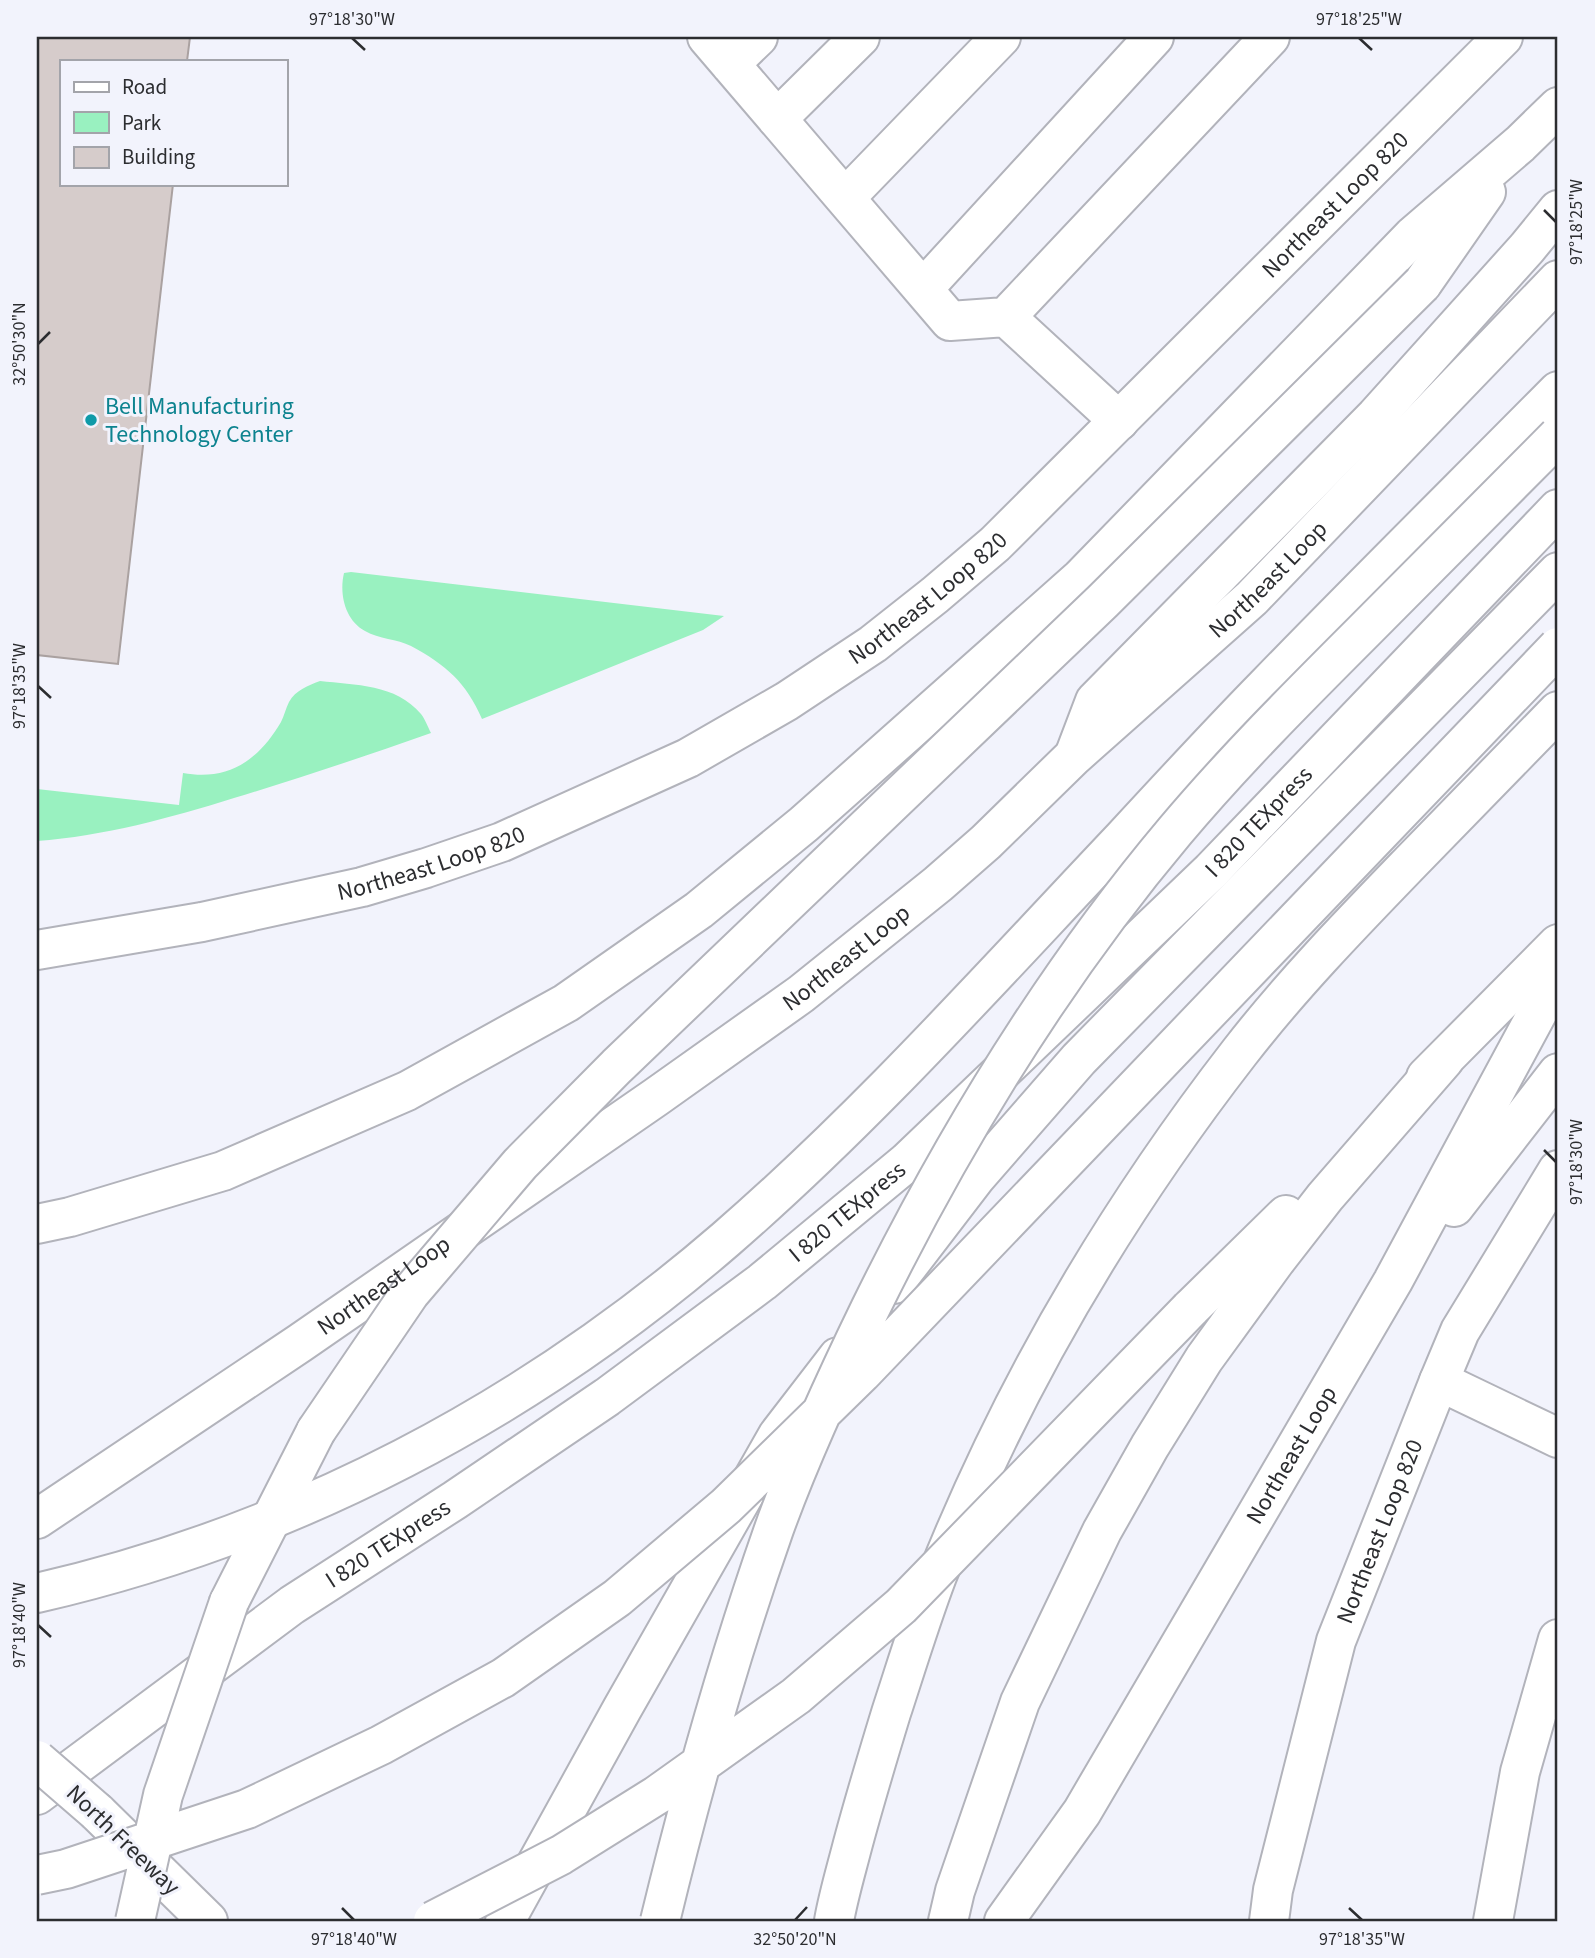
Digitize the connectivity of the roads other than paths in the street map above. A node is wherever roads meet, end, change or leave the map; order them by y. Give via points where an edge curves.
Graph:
1 (758, 37) edge
2 (860, 37) edge
3 (1001, 37) edge
4 (1154, 37) edge
5 (1270, 37) edge
6 (1496, 39) edge
7 (718, 51) edge
8 (1558, 107) edge
9 (777, 119) junction
10 (1520, 144) junction
11 (845, 198) junction
12 (1558, 210) edge
13 (1558, 280) edge
14 (923, 289) junction
15 (1006, 317) junction
16 (1558, 391) edge
17 (1119, 421) junction
18 (1558, 436) edge
19 (1558, 509) edge
20 (1558, 572) edge
21 (1558, 647) edge
22 (1558, 711) edge
23 (1074, 756) junction
24 (1558, 944) edge
25 (37, 950) edge
26 (1558, 978) edge
27 (1444, 1060) junction
28 (1558, 1073) edge
29 (1558, 1170) edge
30 (37, 1224) edge
31 (1393, 1281) junction
32 (1439, 1381) junction
33 (1558, 1438) edge
34 (37, 1519) edge
35 (37, 1593) edge
36 (1558, 1639) edge
37 (37, 1760) edge
38 (37, 1795) edge
39 (37, 1875) edge
40 (135, 1921) edge
41 (208, 1921) edge
42 (433, 1921) edge
43 (505, 1921) edge
44 (660, 1921) edge
45 (834, 1921) edge
46 (948, 1921) edge
47 (1004, 1921) edge
48 (1269, 1921) edge
49 (1493, 1921) edge

1 - 7 main road
2 - 9 main road
3 - 11 main road
4 - 14 main road
5 - 15 main road
6 - 17 main road, Northeast Loop 820
7 - 9 main road
8 - 10 main road
9 - 11 main road
10 - 30 main road via 1413,236 1081,578 804,824 699,909 566,1003 407,1091 223,1171
10 - 40 main road, bridge via 1422,284 1093,611 617,1066 520,1164 410,1293 316,1431 229,1602 163,1795
11 - 14 main road
12 - 23 main road via 1376,416 1095,701
13 - 23 main road, Northeast Loop via 1252,598
14 - 15 main road via 950,321
15 - 17 main road
16 - 35 main road via 1265,688 833,1140 668,1286 492,1410 337,1492 176,1555
17 - 25 main road, Northeast Loop 820 via 995,544 873,644 688,758 502,842 362,887 202,922
18 - 44 main road, bridge via 1284,710 1175,831 1047,998 979,1106 846,1359 775,1527 720,1697
19 - 38 main road, I 820 TEXpress via 1211,871 907,1162 762,1282 607,1396 292,1605
20 - 43 main road, I 820 TEXpress via 1079,1059 976,1177 778,1435
21 - 39 main road, bridge via 862,1373 726,1507 617,1598 503,1678 369,1751 247,1809
22 - 45 main road, bridge via 1291,990 1185,1126 1088,1270 1019,1395 936,1578 855,1834
23 - 34 main road, Northeast Loop via 938,884 801,994 312,1335
24 - 27 main road
26 - 31 main road, Northeast Loop
27 - 42 main road, bridge via 1191,1309 901,1606 807,1687 657,1795 561,1855
27 - 46 main road via 1276,1260 1204,1359 1150,1446 1102,1531 1020,1702
28 - 31 main road
29 - 32 main road, Northeast Loop 820 via 1460,1331
31 - 47 main road, Northeast Loop via 1082,1812
32 - 33 main road
32 - 48 main road, Northeast Loop 820 via 1336,1641
36 - 49 main road via 1520,1772
37 - 41 main road, North Freeway, bridge

